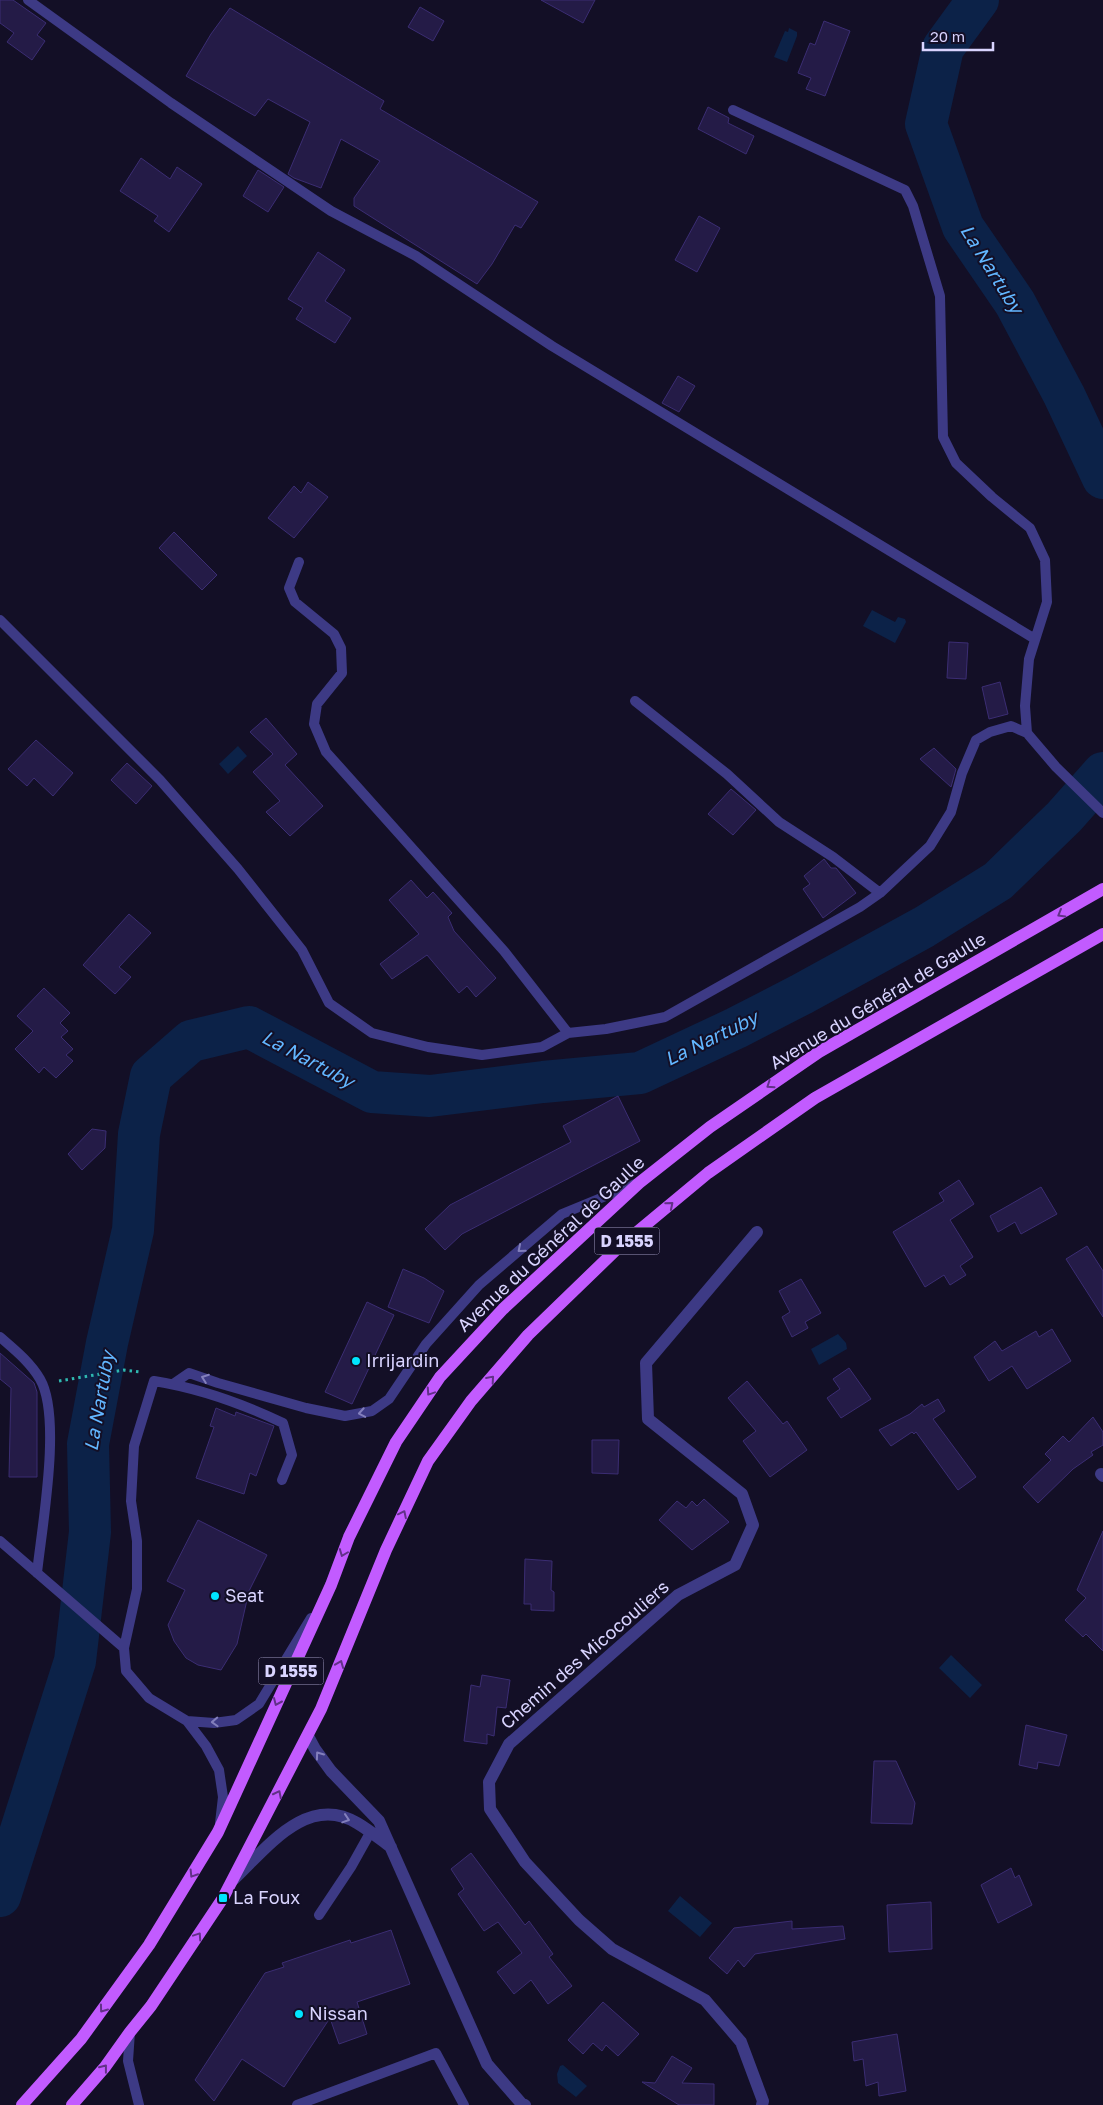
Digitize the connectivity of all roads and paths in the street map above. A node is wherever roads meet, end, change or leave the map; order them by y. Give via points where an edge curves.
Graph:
1 (28, 0) edge
2 (733, 110) dead end
3 (299, 562) dead end
4 (0, 620) edge
5 (1035, 639) junction
6 (635, 701) dead end
7 (1027, 733) junction
8 (1103, 813) edge
9 (1103, 890) edge
10 (880, 893) junction
11 (1103, 934) edge
12 (568, 1033) junction
13 (639, 1182) junction
14 (757, 1232) dead end
15 (0, 1337) edge
16 (124, 1370) dead end
17 (63, 1381) dead end
18 (173, 1384) junction
19 (282, 1480) dead end
20 (0, 1542) edge
21 (37, 1573) junction
22 (330, 1585) junction
23 (124, 1648) junction
24 (187, 1720) junction
25 (308, 1736) junction
26 (218, 1832) junction
27 (370, 1833) junction
28 (391, 1847) junction
29 (234, 1879) junction
30 (318, 1915) dead end
31 (130, 2032) junction
32 (22, 2105) edge
33 (72, 2105) edge
34 (139, 2105) edge
35 (297, 2105) edge
36 (464, 2105) edge
37 (525, 2105) edge
38 (762, 2105) edge

1 - 5 lane via 171,103 331,211 416,256 552,346
2 - 5 lane via 905,190 913,206 940,296 943,438 956,462 1030,528 1045,560 1047,602
3 - 12 lane via 289,588 295,602 334,634 341,648 342,673 317,704 314,724 326,752 504,951
4 - 12 lane via 160,780 238,870 302,950 329,1003 372,1033 428,1047 482,1055 542,1048
5 - 7 lane via 1029,659 1025,706
6 - 10 lane via 727,774 779,822
7 - 8 lane via 1056,768
7 - 10 lane via 1011,726 976,740 962,773 952,812 930,846
9 -> 13 main road, Avenue du Général de Gaulle / D 1555 via 819,1052 710,1127
10 - 12 lane via 665,1017
25 -> 11 main road, D 1555 via 386,1550 428,1461 471,1402 528,1335 619,1247 708,1173 815,1098
13 -> 18 lane via 562,1214 479,1285 426,1344 389,1399 372,1411 345,1416 306,1408 190,1372
13 -> 22 main road, Avenue du Général de Gaulle / D 1555 via 503,1309 440,1377 396,1442 349,1537
14 - 38 street, Chemin des Micocouliers via 646,1363 648,1420 742,1494 753,1525 735,1565 678,1595 509,1744 489,1782 490,1809 525,1862 579,1920 612,1948 705,2000 741,2042
15 - 21 lane via 26,1360 41,1380 49,1405 51,1441
16 - 17 path
18 - 19 lane via 255,1410 283,1423 292,1455
18 - 23 lane via 154,1381 134,1446 131,1501 137,1541 136,1589
20 - 21 lane
21 - 23 lane
22 -> 24 lane via 259,1704 236,1720 214,1723
22 -> 26 main road, Avenue du Général de Gaulle / D 1555
23 - 24 lane via 126,1671 149,1698
24 - 26 lane via 219,1770 223,1798
28 -> 25 street via 380,1821 330,1771
29 -> 25 main road, D 1555
26 -> 32 main road, Avenue du Général de Gaulle / D 1555 via 149,1944 81,2039
27 - 28 street
29 -> 27 street via 290,1826 304,1818 320,1814 336,1816 356,1822
27 - 30 lane
28 - 37 street via 487,2064
31 -> 29 main road, D 1555 via 151,2006
33 -> 31 main road, D 1555
31 - 34 lane via 128,2061
35 - 36 lane via 436,2053

